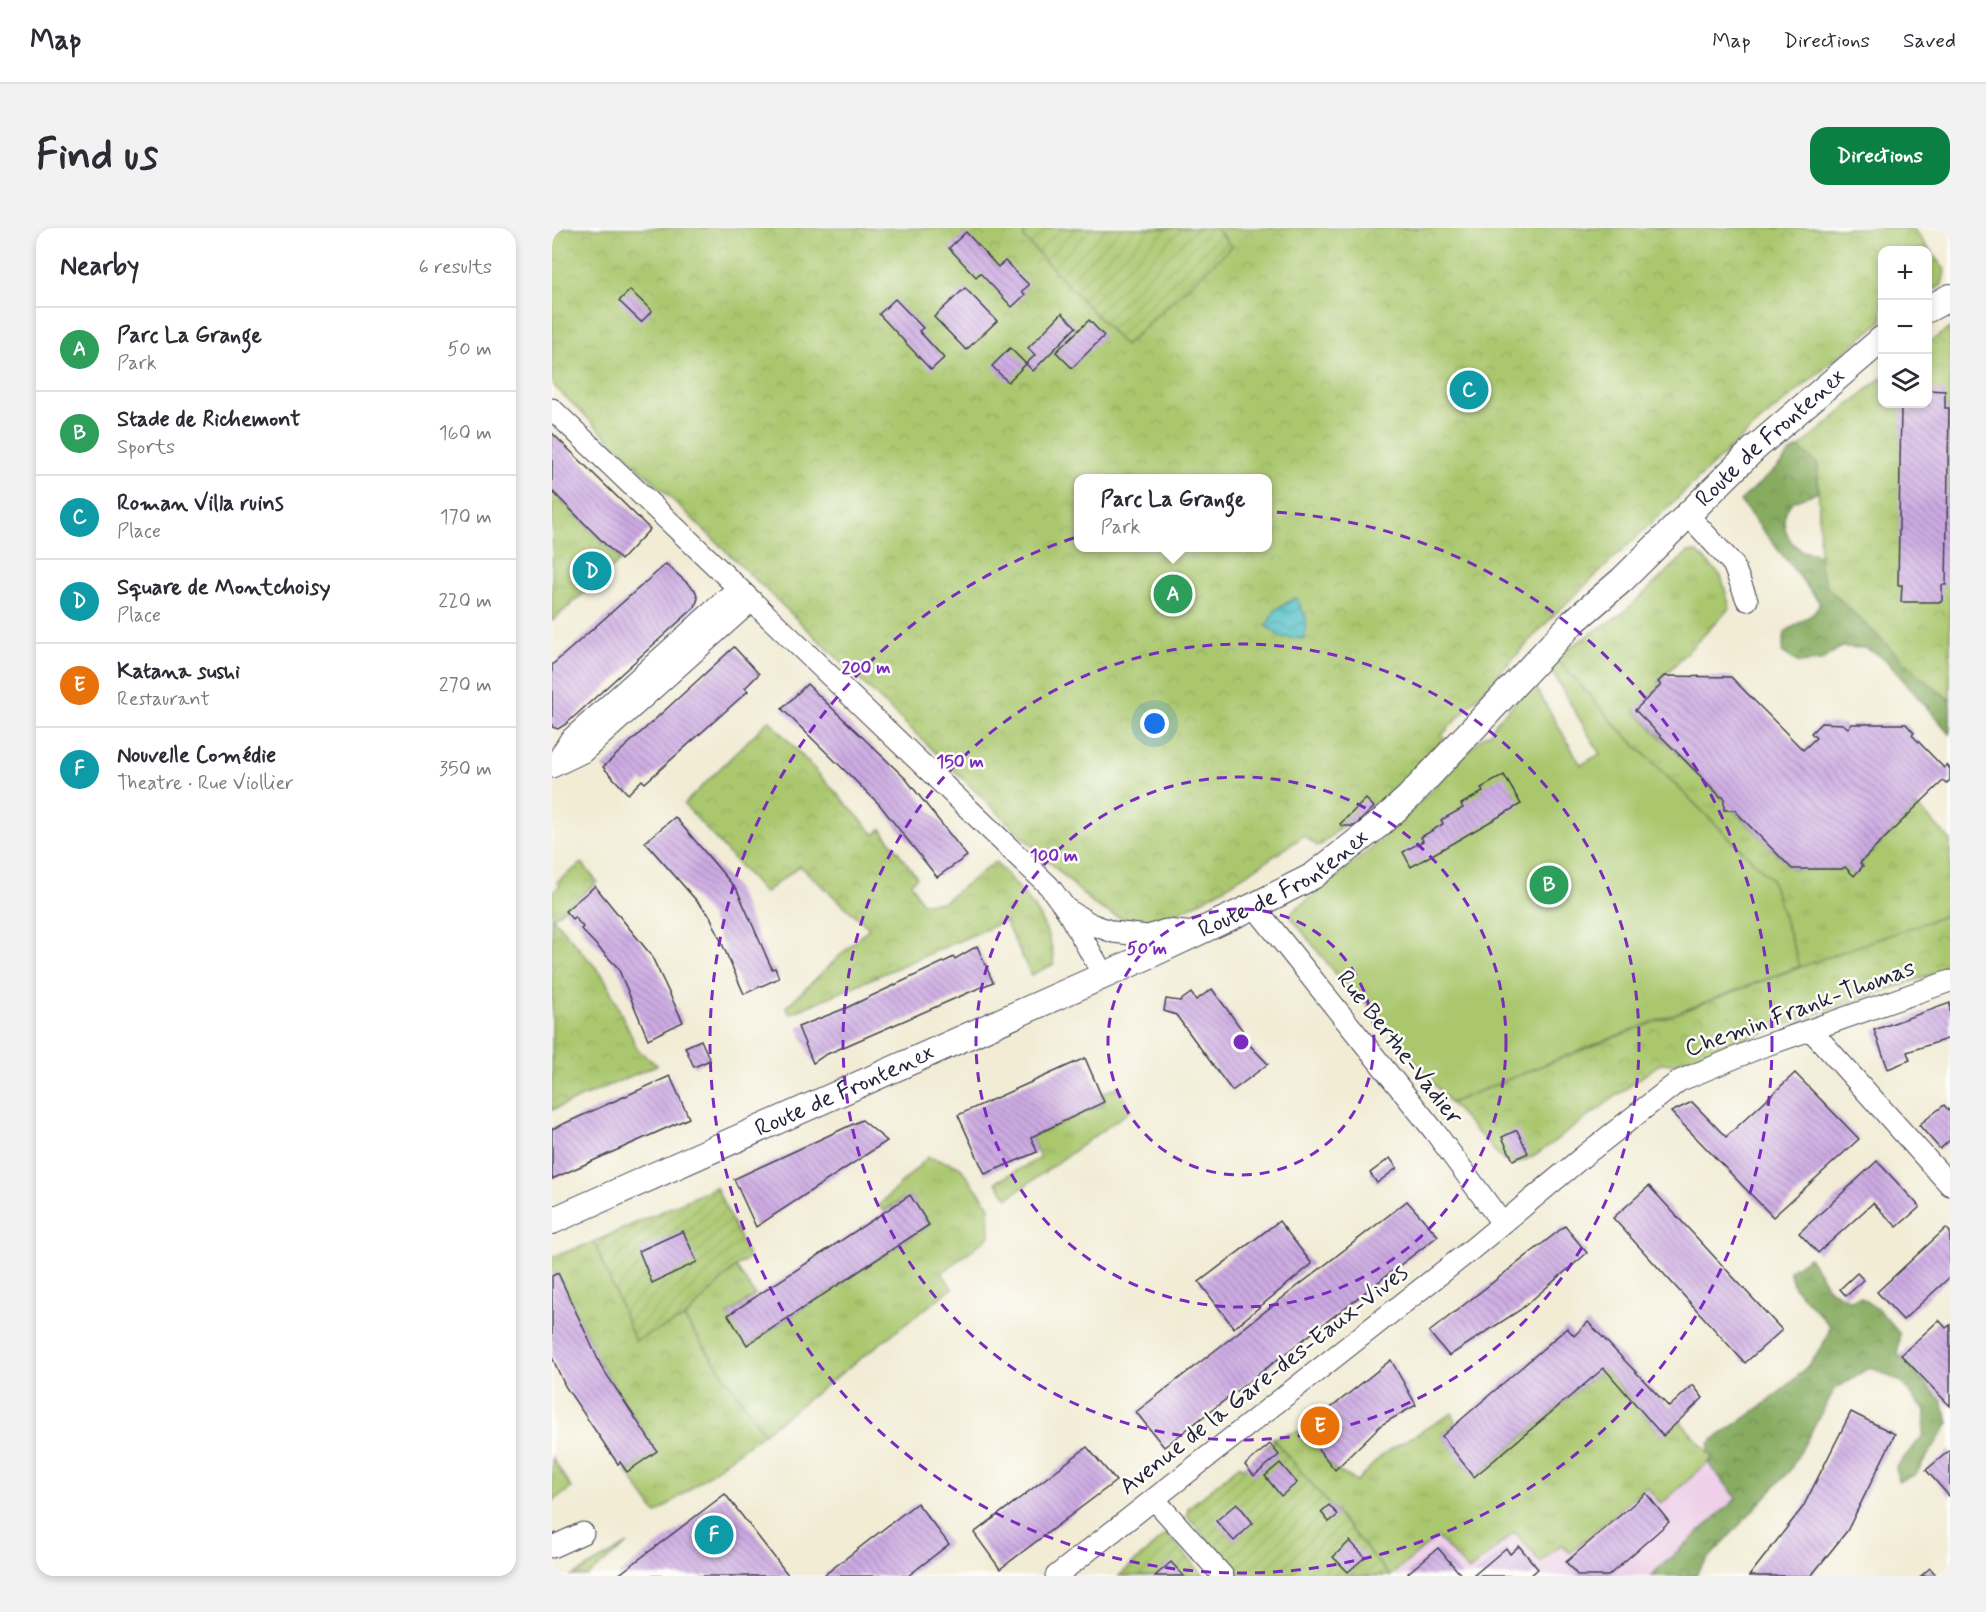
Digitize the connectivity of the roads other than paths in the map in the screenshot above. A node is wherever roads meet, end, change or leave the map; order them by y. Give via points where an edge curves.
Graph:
1 (1950, 297) edge
2 (1932, 307) edge
3 (1878, 342) edge
4 (552, 409) edge
5 (1688, 515) junction
6 (744, 596) junction
7 (1747, 600) dead end
8 (553, 762) edge
9 (1254, 906) junction
10 (1066, 909) junction
11 (1196, 933) junction
12 (1104, 975) junction
13 (1950, 981) edge
14 (1811, 1030) junction
15 (1950, 1185) edge
16 (552, 1221) edge
17 (1502, 1223) junction
18 (1154, 1499) junction
19 (583, 1533) dead end
20 (552, 1547) edge
21 (1056, 1576) edge
22 (1223, 1576) edge

1 - 2 main road
3 - 5 main road, Route de Frontenex via 1754,449
4 - 6 street
5 - 7 street, Route de Frontenex via 1733,564
5 - 9 main road, Route de Frontenex via 1533,662 1408,798 1377,826 1312,876
6 - 8 street via 570,740
6 - 10 street via 1049,886
9 - 11 main road, Route de Frontenex
9 - 17 street, Rue Berthe-Vadier via 1435,1132
10 - 11 street via 1113,932 1148,936 1166,930
10 - 12 street
11 - 12 main road, Route de Frontenex
12 - 16 main road, Route de Frontenex
13 - 14 street, Chemin Frank-Thomas
14 - 15 street
14 - 17 street, Chemin Frank-Thomas via 1679,1081
17 - 18 street, Avenue de la Gare-des-Eaux-Vives via 1473,1250
18 - 21 street, Avenue de la Gare-des-Eaux-Vives
18 - 22 street
19 - 20 street

